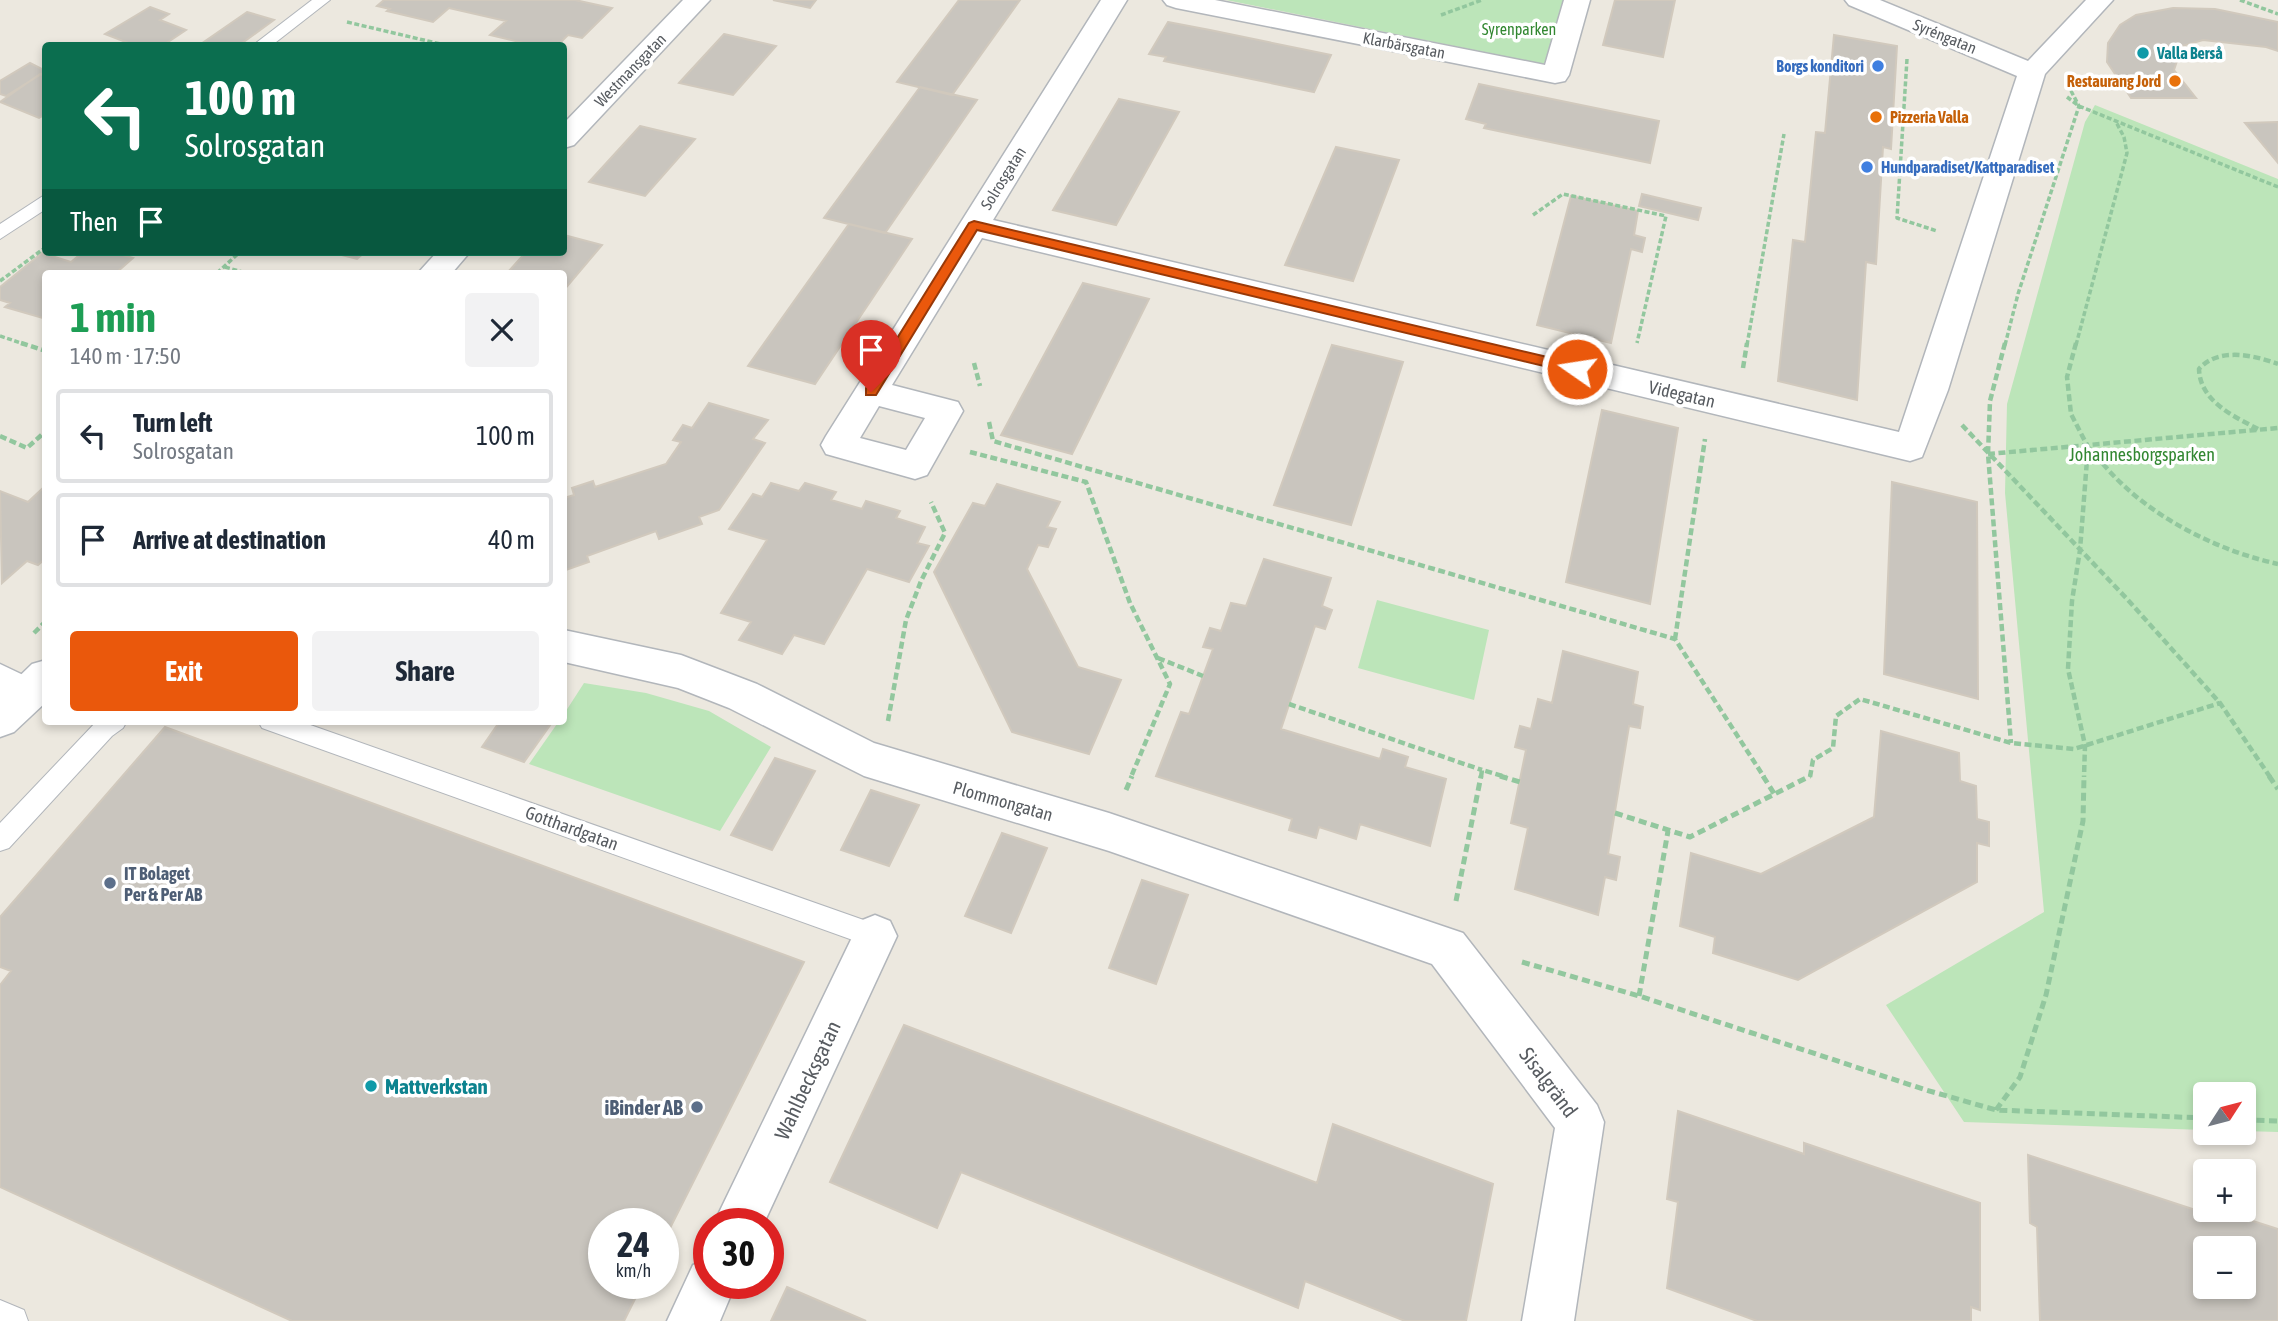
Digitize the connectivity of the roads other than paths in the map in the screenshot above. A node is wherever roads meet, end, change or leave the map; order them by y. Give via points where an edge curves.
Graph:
1 (322, 0) edge
2 (1114, 0) edge
3 (1176, 0) edge
4 (1577, 0) edge
5 (1858, 0) edge
6 (2100, 0) edge
7 (691, 1) edge
8 (265, 42) edge
9 (2032, 72) junction
10 (567, 136) edge
11 (42, 203) edge
12 (974, 226) junction
13 (0, 233) edge
14 (450, 256) edge
15 (437, 270) edge
16 (871, 392) junction
17 (567, 647) edge
18 (110, 725) edge
19 (281, 725) edge
20 (0, 840) edge
21 (875, 936) joint
22 (1447, 948) joint
23 (746, 1208) edge
24 (703, 1299) edge
25 (0, 1315) edge
26 (13, 1321) edge
27 (693, 1321) edge
28 (1548, 1321) edge

1 - 8 lane
2 - 12 street, Solrosgatan
3 - 4 street, Klarbärsgatan via 1555,75
5 - 9 street, Syréngatan
6 - 9 street, Videgatan
7 - 10 street, Westmansgatan
9 - 12 street, Videgatan via 1910,449
11 - 13 lane
12 - 16 street, Solrosgatan
14 - 15 street
16 - 16 street, Solrosgatan via 838,445 922,454 946,411
17 - 22 street, Plommongatan via 681,672 743,696 864,758 1109,832
18 - 20 lane
19 - 21 lane, Gotthardgatan
21 - 23 street, Wahlbecksgatan
22 - 28 street, Sisalgränd via 1580,1122
24 - 27 street
25 - 26 lane

